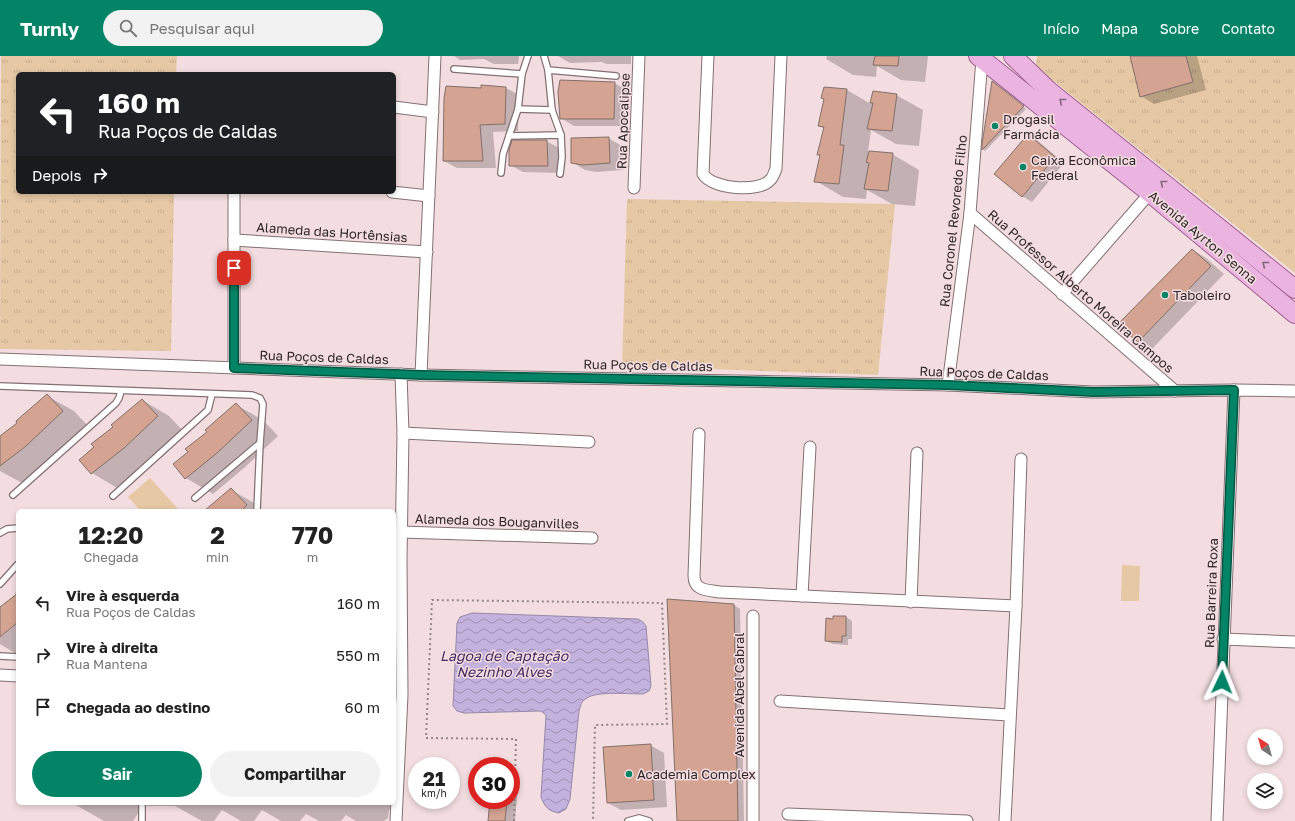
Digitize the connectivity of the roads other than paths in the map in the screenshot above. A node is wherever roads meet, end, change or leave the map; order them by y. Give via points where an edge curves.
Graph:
1 (435, 56) edge
2 (528, 56) edge
3 (544, 56) edge
4 (639, 56) edge
5 (708, 56) edge
6 (781, 56) edge
7 (1013, 56) edge
8 (980, 57) edge
9 (454, 69) dead end
10 (548, 70) junction
11 (522, 74) junction
12 (616, 76) dead end
13 (396, 107) edge
14 (518, 109) junction
15 (552, 110) junction
16 (433, 112) junction
17 (561, 135) junction
18 (508, 136) junction
19 (501, 173) dead end
20 (560, 174) dead end
21 (634, 188) dead end
22 (396, 192) edge
23 (1150, 193) junction
24 (234, 194) edge
25 (429, 196) junction
26 (970, 212) junction
27 (234, 240) junction
28 (428, 252) junction
29 (1295, 289) edge
30 (1062, 294) junction
31 (1295, 314) edge
32 (0, 359) edge
33 (234, 368) junction
34 (404, 374) junction
35 (422, 375) junction
36 (948, 385) junction
37 (0, 386) edge
38 (1234, 390) junction
39 (121, 391) junction
40 (1175, 391) junction
41 (1295, 391) edge
42 (212, 394) junction
43 (406, 433) junction
44 (699, 434) dead end
45 (589, 442) dead end
46 (260, 443) junction
47 (810, 447) dead end
48 (917, 453) dead end
49 (1021, 459) dead end
50 (14, 495) dead end
51 (113, 496) dead end
52 (195, 498) dead end
53 (257, 509) edge
54 (16, 528) edge
55 (404, 532) junction
56 (0, 534) edge
57 (592, 538) dead end
58 (397, 559) edge
59 (16, 566) edge
60 (0, 584) edge
61 (802, 596) junction
62 (911, 602) junction
63 (1016, 606) junction
64 (753, 616) dead end
65 (1223, 639) junction
66 (1295, 642) edge
67 (0, 656) edge
68 (16, 657) edge
69 (0, 674) edge
70 (16, 676) edge
71 (398, 695) edge
72 (780, 702) dead end
73 (1009, 715) junction
74 (142, 805) edge
75 (1004, 808) junction
76 (788, 814) dead end
77 (142, 821) edge
78 (397, 821) edge
79 (628, 821) edge
80 (649, 821) edge
81 (754, 821) edge
82 (967, 821) edge
83 (997, 821) edge
84 (1005, 821) edge
85 (1217, 821) edge

1 - 16 street
2 - 11 lane
3 - 10 lane
4 - 21 street, Rua Apocalipse
5 - 6 street via 703,174 716,185 749,188 758,187 770,180 776,169
29 -> 7 main road, Avenida Ayrton Senna via 1048,90
8 - 23 main road, Avenida Ayrton Senna
8 - 26 street, Rua Coronel Revoredo Filho
9 - 11 lane
10 - 12 lane
10 - 15 lane
11 - 14 lane
13 - 16 street
14 - 15 lane
14 - 18 lane
15 - 17 lane
16 - 25 street
17 - 18 lane
17 - 20 lane
18 - 19 lane
22 - 25 street
23 - 30 street
23 - 31 main road, Avenida Ayrton Senna
24 - 27 street
25 - 28 street
26 - 30 street, Rua Professor Alberto Moreira Campos
26 - 36 street, Rua Coronel Revoredo Filho
27 - 28 street, Alameda das Hortênsias
27 - 33 street
28 - 35 street
30 - 40 street, Rua Professor Alberto Moreira Campos
32 - 33 street, Rua Poços de Caldas
33 - 34 street, Rua Poços de Caldas
34 - 35 street, Rua Poços de Caldas
34 - 43 street
35 - 36 street, Rua Poços de Caldas
36 - 40 street, Rua Poços de Caldas via 1093,392
37 - 39 lane
38 - 40 street, Rua Poços de Caldas
38 - 41 street, Rua Poços de Caldas
38 - 65 street, Rua Barreira Roxa
39 - 42 lane
39 - 50 lane via 116,403
42 - 46 lane via 252,395 260,398 263,404
42 - 51 lane via 208,410
43 - 45 street
43 - 55 street
44 - 61 street via 695,584 703,589 720,592
46 - 52 lane
46 - 53 lane
47 - 61 street
48 - 62 street
49 - 63 street
54 - 56 lane via 7,529
55 - 57 street, Alameda dos Bouganvilles
55 - 58 street
58 - 71 street
59 - 60 lane
61 - 62 street
62 - 63 street
63 - 73 street
64 - 81 street, Avenida Abel Cabral
65 - 66 street
65 - 85 street, Rua Barreira Roxa
67 - 68 lane
69 - 70 street
71 - 78 street
72 - 73 street
73 - 75 street
74 - 77 lane
75 - 83 street
75 - 84 street
76 - 82 street
79 - 80 lane via 639,818

